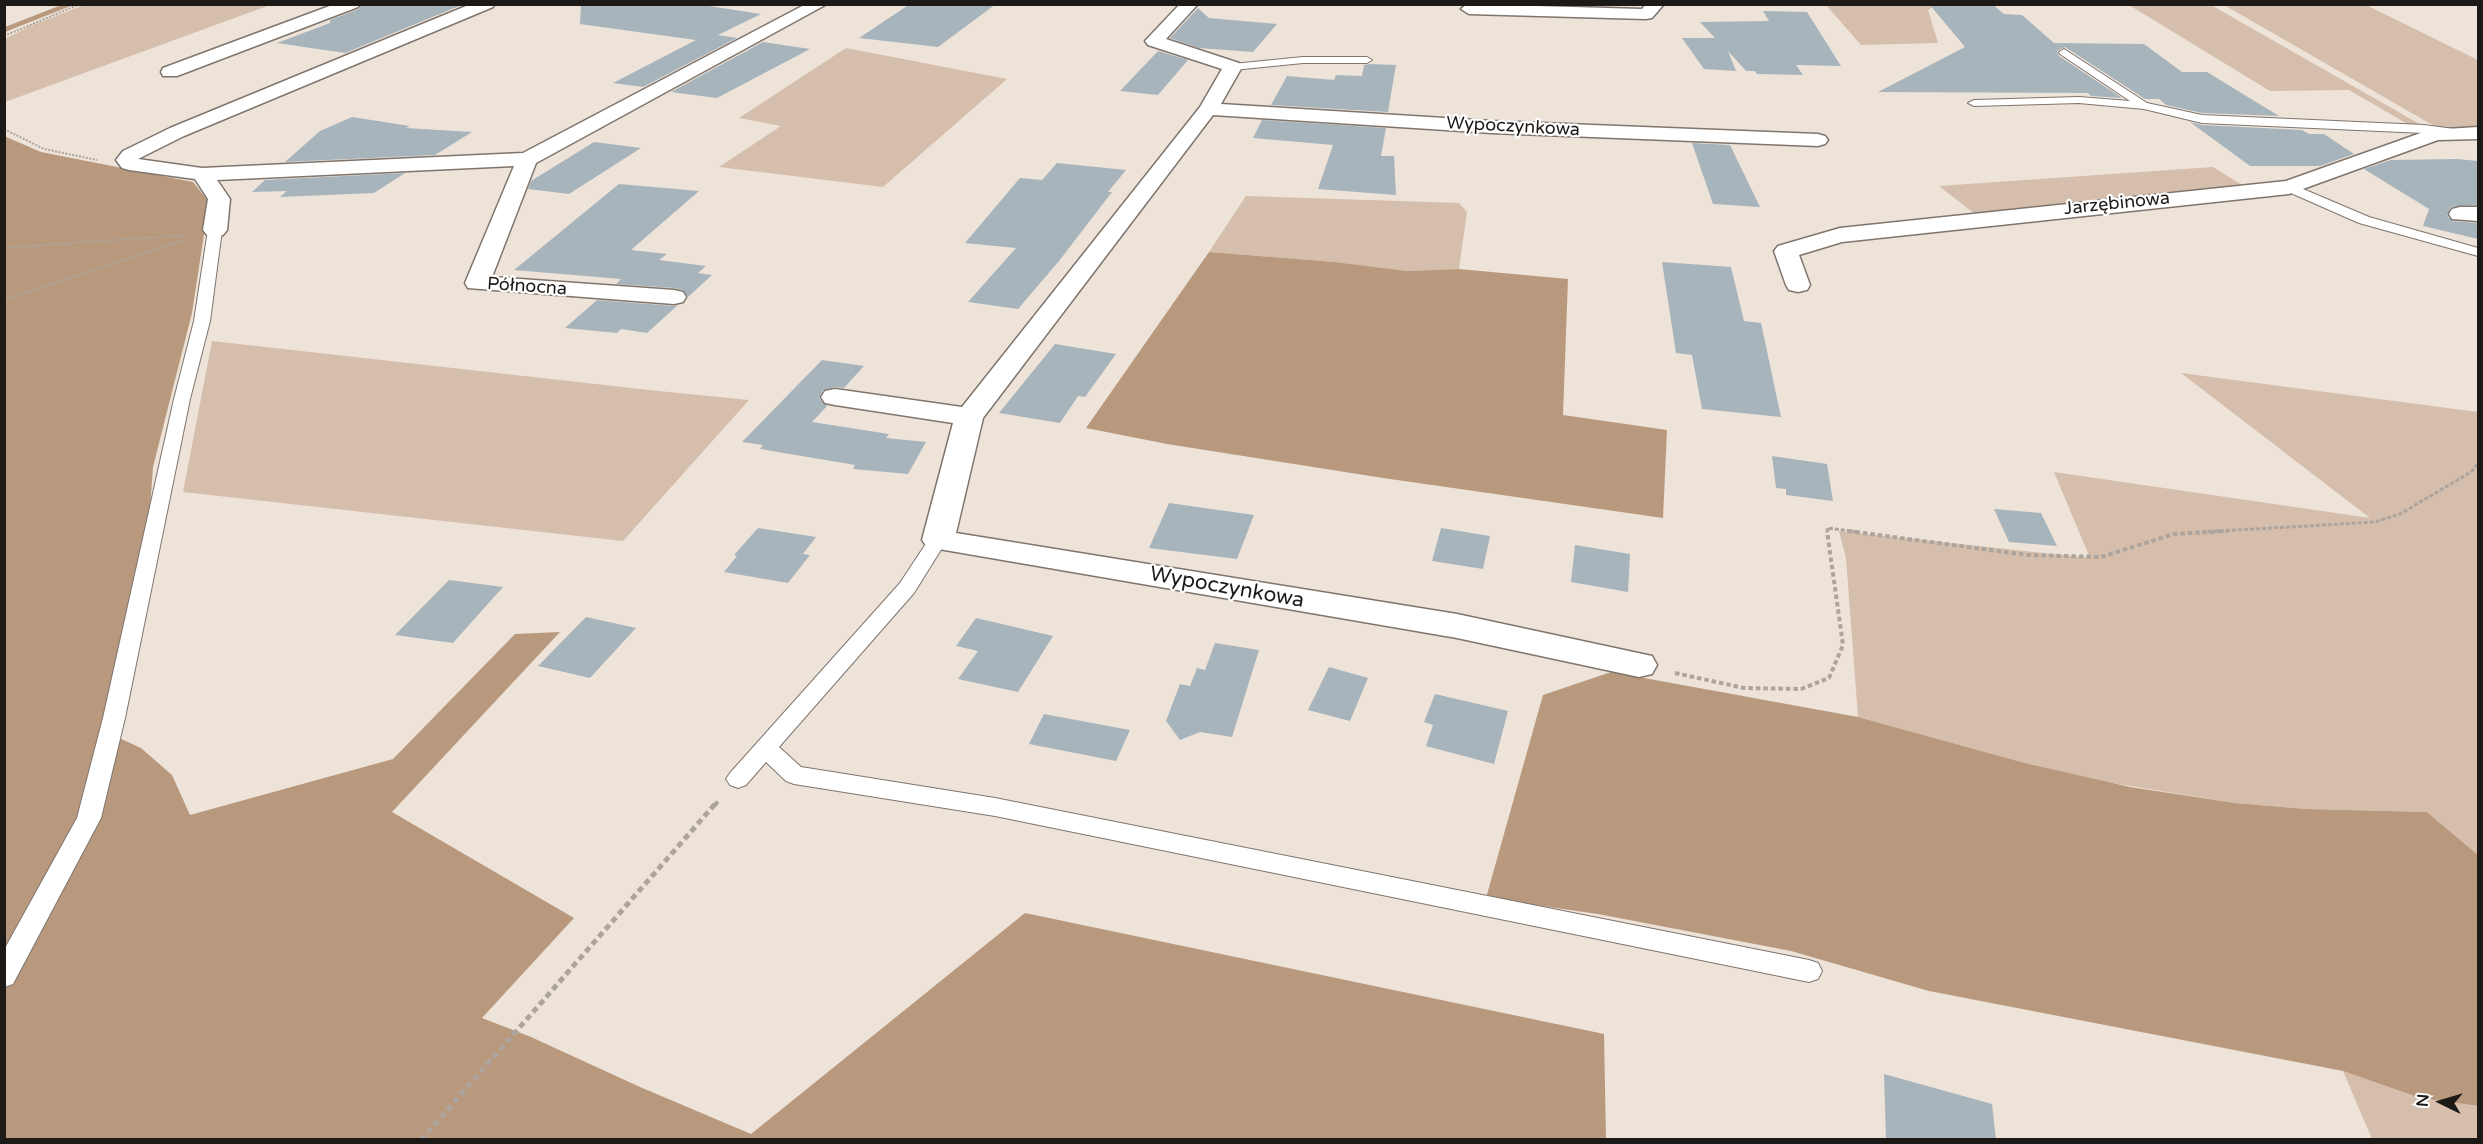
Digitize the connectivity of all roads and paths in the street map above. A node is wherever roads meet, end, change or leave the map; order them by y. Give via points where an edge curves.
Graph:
1 (80, 4) edge
2 (352, 4) edge
3 (488, 4) edge
4 (819, 4) edge
5 (1190, 4) edge
6 (1656, 4) edge
7 (1469, 9) dead end
8 (4, 36) edge
9 (2064, 52) dead end
10 (1367, 60) dead end
11 (1233, 67) junction
12 (170, 72) dead end
13 (1974, 103) dead end
14 (2144, 105) junction
15 (1208, 109) junction
16 (4, 129) edge
17 (2478, 133) edge
18 (2454, 134) junction
19 (1818, 140) dead end
20 (527, 159) junction
21 (126, 160) junction
22 (202, 174) junction
23 (2289, 187) junction
24 (215, 230) junction
25 (4, 248) edge
26 (2478, 252) edge
27 (1798, 285) dead end
28 (674, 297) dead end
29 (4, 299) edge
30 (835, 397) dead end
31 (969, 417) junction
32 (2478, 464) edge
33 (938, 540) junction
34 (1640, 665) joint
35 (766, 748) junction
36 (738, 779) joint
37 (1809, 971) dead end
38 (4, 976) edge
39 (421, 1140) edge

1 - 8 path
2 - 12 street
3 - 21 street via 177,132
4 - 20 street
5 - 11 street via 1154,41
6 - 7 street via 1646,14
9 - 14 lane
10 - 11 lane via 1303,60
11 - 15 street
13 - 14 lane via 2079,100
14 - 18 lane via 2202,119 2424,129
15 - 19 street, Wypoczynkowa via 1492,128
15 - 31 street
16 - 21 path via 50,150 91,159
17 - 18 street, Jarzębinowa
18 - 23 street, Jarzębinowa via 2436,134
20 - 22 street
20 - 28 street, Północna via 477,283
21 - 22 street via 129,164
22 - 24 street via 219,199
23 - 26 lane via 2364,220
23 - 27 street, Jarzębinowa via 1840,235 1786,250
24 - 25 path via 167,238
24 - 29 path
24 - 38 lane via 202,321 89,818
30 - 31 street
31 - 33 street
32 - 34 path via 2400,514 2374,522 2174,534 2101,557 2028,555 1827,528 1843,645 1829,678 1800,689 1744,688
33 - 34 street, Wypoczynkowa via 1456,626
33 - 35 lane via 907,588
35 - 36 lane
35 - 37 lane via 795,775 995,807
36 - 39 path

